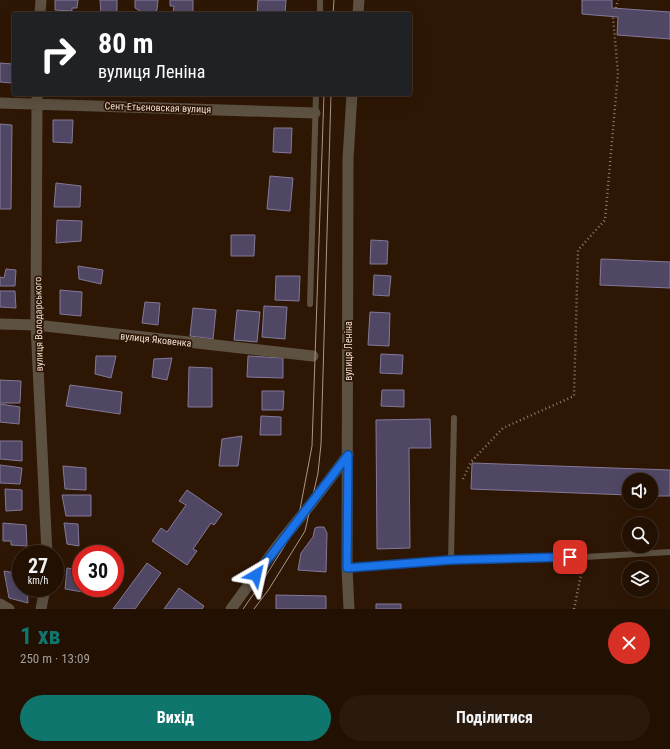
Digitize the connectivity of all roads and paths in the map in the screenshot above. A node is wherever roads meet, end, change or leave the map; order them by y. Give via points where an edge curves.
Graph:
1 (41, 0) edge
2 (320, 0) edge
3 (360, 0) edge
4 (618, 0) edge
5 (616, 8) dead end
6 (40, 12) edge
7 (320, 12) edge
8 (358, 12) edge
9 (614, 17) dead end
10 (316, 96) edge
11 (352, 96) edge
12 (37, 99) edge
13 (0, 103) edge
14 (315, 113) junction
15 (310, 304) dead end
16 (0, 324) edge
17 (36, 325) junction
18 (313, 356) dead end
19 (454, 418) dead end
20 (348, 455) junction
21 (452, 495) junction
22 (47, 545) edge
23 (670, 552) edge
24 (585, 557) junction
25 (451, 560) junction
26 (347, 568) junction
27 (43, 597) edge
28 (0, 604) edge
29 (9, 609) edge
30 (41, 609) edge
31 (231, 609) edge
32 (349, 609) edge
33 (574, 609) edge

1 - 6 street
2 - 7 lane
3 - 8 street
4 - 5 path
9 - 21 path via 618,73 605,220 578,250 574,396 503,428 471,462 467,473
10 - 14 lane
11 - 20 street, вулиця Леніна via 348,159
12 - 13 street, Сент-Етьєновская вулиця
12 - 14 street, Сент-Етьєновская вулиця
12 - 17 street, вулиця Володарського
14 - 15 lane
16 - 17 street, вулиця Яковенка
17 - 18 street, вулиця Яковенка
17 - 22 street, вулиця Володарського
19 - 21 lane
20 - 26 street, вулиця Леніна
20 - 31 street via 280,540
21 - 25 lane
23 - 24 lane
24 - 25 lane
24 - 33 path
25 - 26 lane
26 - 32 street, вулиця Леніна
27 - 30 street
28 - 29 street

